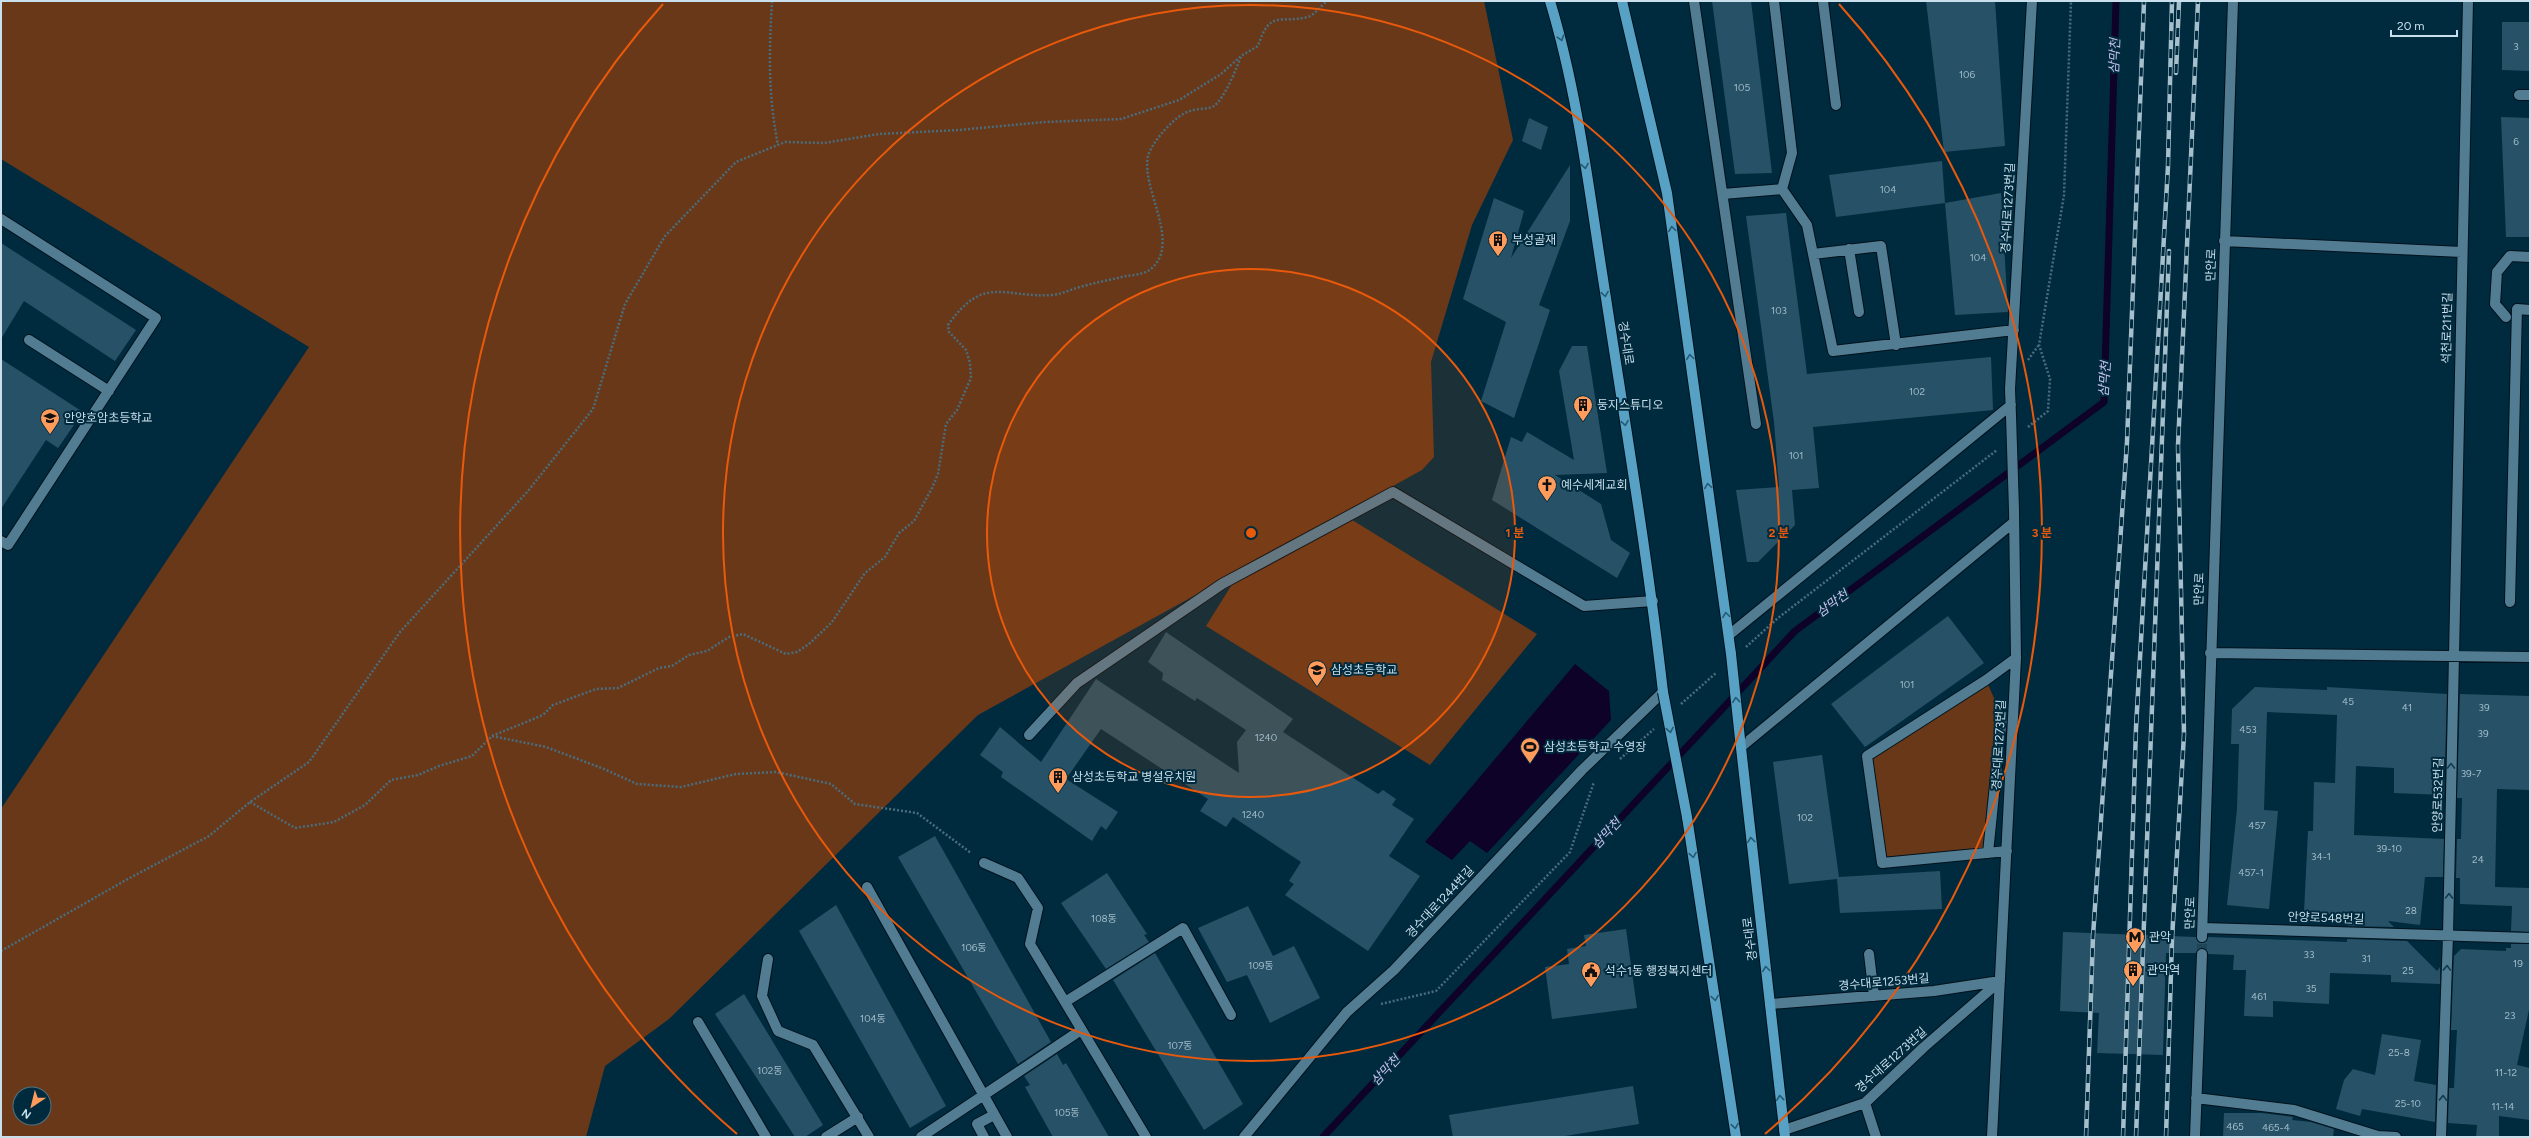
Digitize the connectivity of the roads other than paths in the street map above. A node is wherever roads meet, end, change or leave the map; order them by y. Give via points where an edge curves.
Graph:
1 (1550, 1) edge
2 (1622, 1) edge
3 (1694, 1) edge
4 (1774, 1) edge
5 (1823, 1) edge
6 (2032, 1) edge
7 (2233, 1) edge
8 (2468, 1) edge
9 (2519, 95) dead end
10 (2530, 95) edge
11 (1836, 105) dead end
12 (1782, 189) junction
13 (1723, 194) junction
14 (1, 219) edge
15 (2224, 241) junction
16 (1849, 249) junction
17 (2462, 252) junction
18 (1813, 254) junction
19 (2530, 257) edge
20 (2530, 310) edge
21 (1859, 312) dead end
22 (2506, 317) dead end
23 (2014, 330) junction
24 (29, 340) dead end
25 (1896, 345) junction
26 (109, 390) junction
27 (2011, 410) junction
28 (1756, 424) dead end
29 (2014, 522) junction
30 (1, 541) edge
31 (1653, 601) junction
32 (2510, 602) dead end
33 (1728, 635) junction
34 (2210, 653) junction
35 (2453, 656) junction
36 (2016, 658) junction
37 (2530, 658) edge
38 (1663, 692) junction
39 (2002, 716) dead end
40 (1029, 735) dead end
41 (1740, 743) junction
42 (2007, 851) junction
43 (1988, 853) junction
44 (984, 863) road end
45 (867, 887) dead end
46 (2202, 932) joint
47 (2448, 935) junction
48 (2530, 938) edge
49 (1869, 954) dead end
50 (2202, 954) tunnel mouth
51 (768, 958) dead end
52 (2000, 981) junction
53 (1874, 996) junction
54 (1065, 1002) junction
55 (1770, 1004) junction
56 (1231, 1016) dead end
57 (698, 1022) dead end
58 (1081, 1030) junction
59 (983, 1095) junction
60 (2196, 1098) junction
61 (1865, 1103) junction
62 (994, 1115) junction
63 (858, 1117) junction
64 (1784, 1133) edge
65 (766, 1137) edge
66 (826, 1137) edge
67 (869, 1137) edge
68 (921, 1137) edge
69 (984, 1137) edge
70 (1007, 1137) edge
71 (1146, 1137) edge
72 (1244, 1137) edge
73 (1736, 1137) edge
74 (1876, 1137) edge
75 (1992, 1137) edge
76 (2195, 1137) edge
77 (2396, 1137) edge
78 (2441, 1137) edge

1 -> 31 main road, 경수대로 via 1563,45 1591,202
33 -> 2 main road via 1667,193
3 - 13 street
4 - 12 street via 1792,153
5 - 11 street
6 - 23 street, 경수대로1273번길
7 - 15 street, 만안로
8 - 17 street, 석천로211번길
9 - 10 street
12 - 13 street
12 - 18 street via 1807,226
13 - 28 street
14 - 26 street via 156,318
15 - 17 street, 만안로
15 - 34 street, 만안로
16 - 18 street
16 - 21 street
16 - 25 street via 1881,246
17 - 35 street, 석천로211번길
18 - 25 street via 1833,351
19 - 22 street via 2510,256 2496,272 2495,304
20 - 32 street via 2517,309
23 - 25 street
23 - 27 street, 경수대로1273번길
24 - 26 street
26 - 30 street via 8,545
27 - 29 street, 경수대로1273번길, bridge
27 - 33 street
29 - 36 street, 경수대로1273번길
29 - 41 street
31 - 38 main road, 경수대로
31 - 40 street via 1584,606 1393,492 1222,584 1077,683
41 -> 33 main road, 경수대로, bridge
34 - 35 street
34 - 46 street, 만안로
35 - 37 street
47 -> 35 street, 안양로532번길
36 - 42 street, 경수대로1273번길
36 - 43 street via 1867,756 1882,863
38 - 72 street, 경수대로1244번길 via 1582,770 1394,970 1347,1012
38 -> 73 main road, 경수대로, bridge via 1687,817
39 - 43 street
55 -> 41 main road, 경수대로
42 - 43 street
42 - 52 street, 경수대로1273번길
44 - 54 street via 1018,878 1038,908 1030,944
45 - 59 street
46 - 47 street, 안양로548번길
47 - 48 street, 안양로548번길
78 -> 47 street
49 - 53 street
50 - 60 street
51 - 63 street via 762,996 778,1031 813,1045
52 - 53 street, 경수대로1253번길
52 - 61 street, 경수대로1273번길
52 - 75 street, 경수대로1273번길
53 - 55 street, 경수대로1253번길
54 - 56 street via 1183,928
54 - 58 street
64 -> 55 main road, 경수대로
57 - 65 street
58 - 59 street
58 - 71 street
59 - 62 street
59 - 68 street
60 - 76 street
60 - 77 street via 2294,1110 2378,1136
61 - 64 street, 경수대로1273번길
61 - 74 street
62 - 69 street via 977,1124
62 - 70 street
63 - 66 street
63 - 67 street

